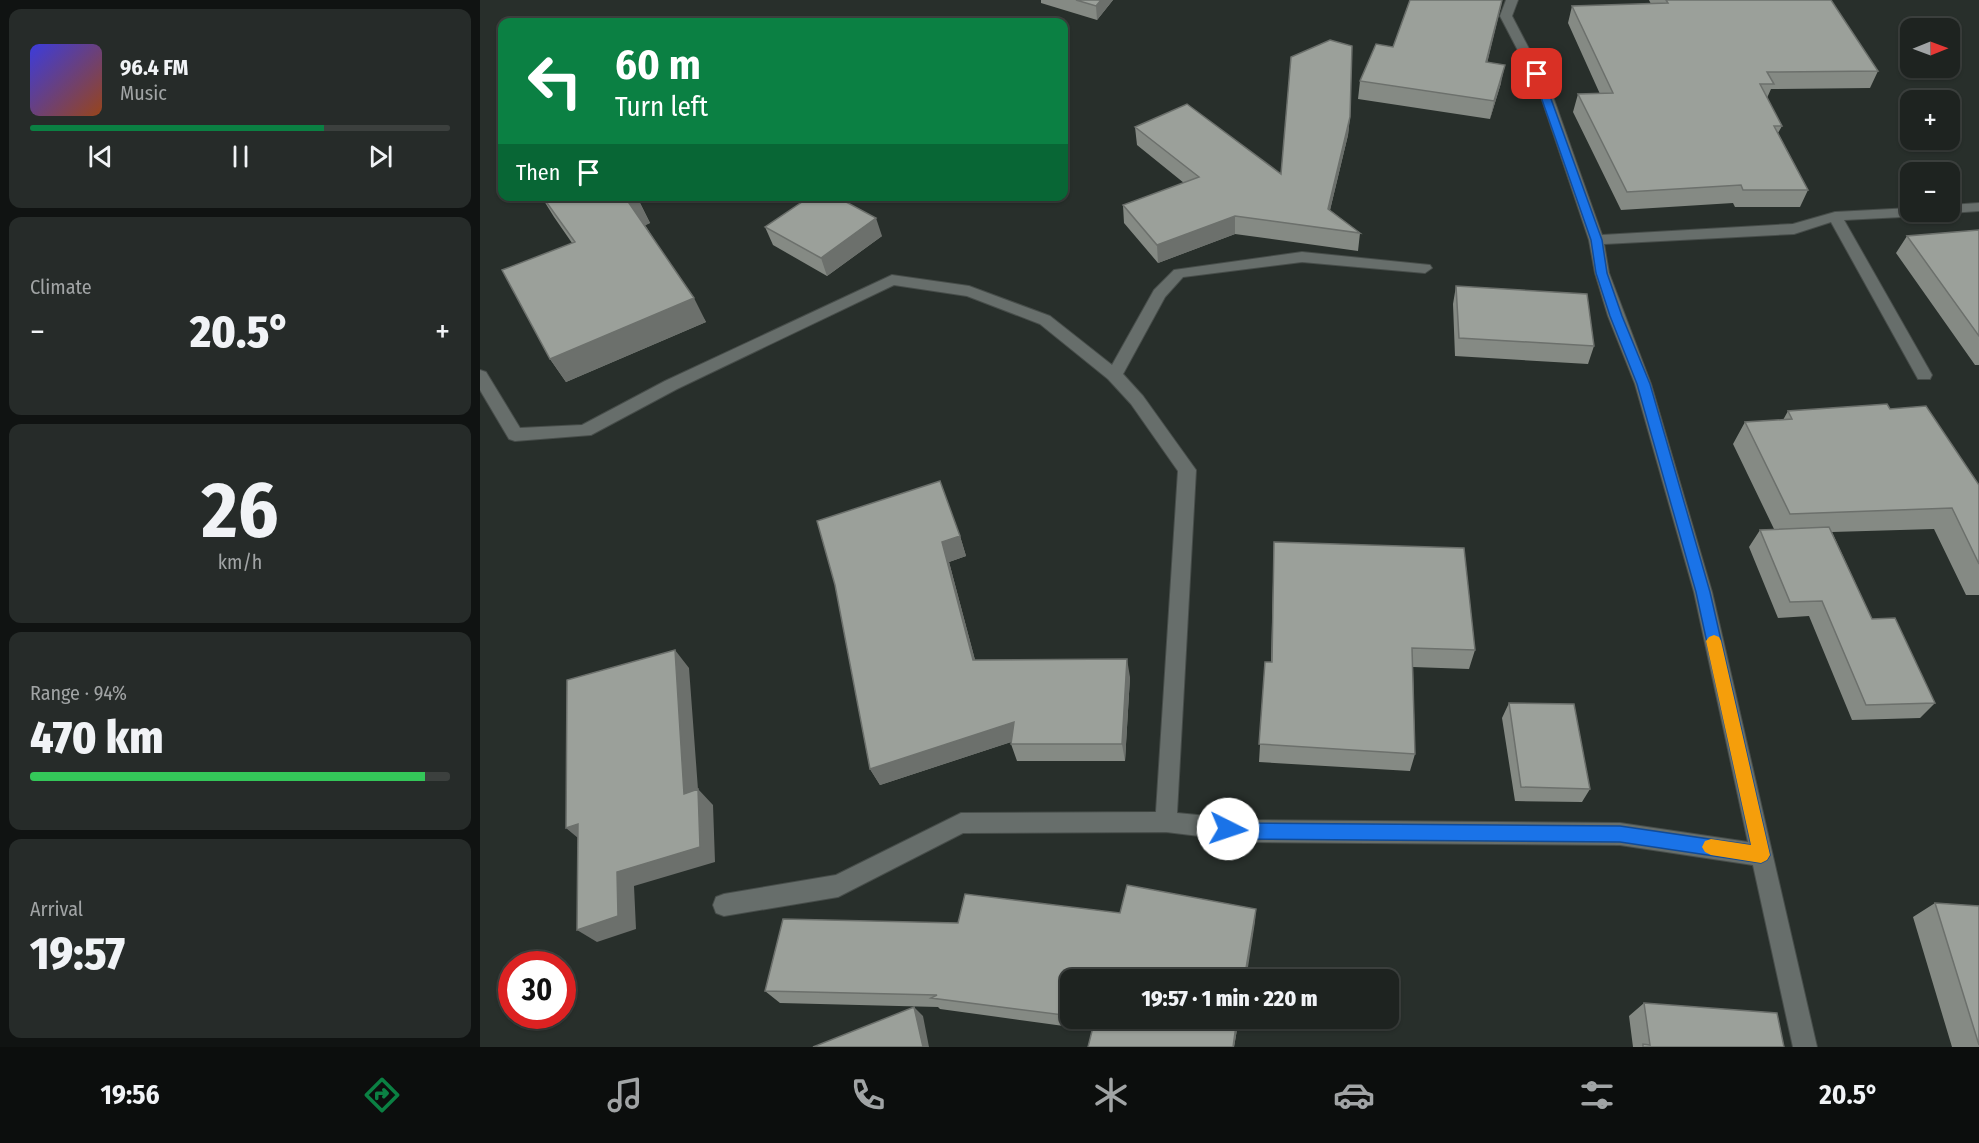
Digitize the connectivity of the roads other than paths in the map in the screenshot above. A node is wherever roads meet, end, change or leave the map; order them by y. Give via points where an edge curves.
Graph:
1 (1512, 0) edge
2 (1979, 207) edge
3 (1960, 208) edge
4 (1900, 213) edge
5 (1834, 216) junction
6 (1596, 240) junction
7 (1425, 268) dead end
8 (1114, 375) junction
9 (1924, 375) dead end
10 (480, 376) edge
11 (1166, 822) junction
12 (1761, 855) junction
13 (724, 905) dead end
14 (1805, 1047) edge

1 - 6 street via 1506,16 1545,91
2 - 3 street
4 - 5 street
5 - 6 street via 1794,229
5 - 9 street
6 - 12 street via 1602,273 1643,384 1703,592
7 - 8 street via 1302,257 1179,273 1159,294
8 - 10 street via 1045,320 969,291 892,280 671,385 585,431 515,435
8 - 11 street via 1137,400 1187,470
11 - 12 street via 1249,831 1620,834
11 - 13 street via 961,823 838,886
12 - 14 street

